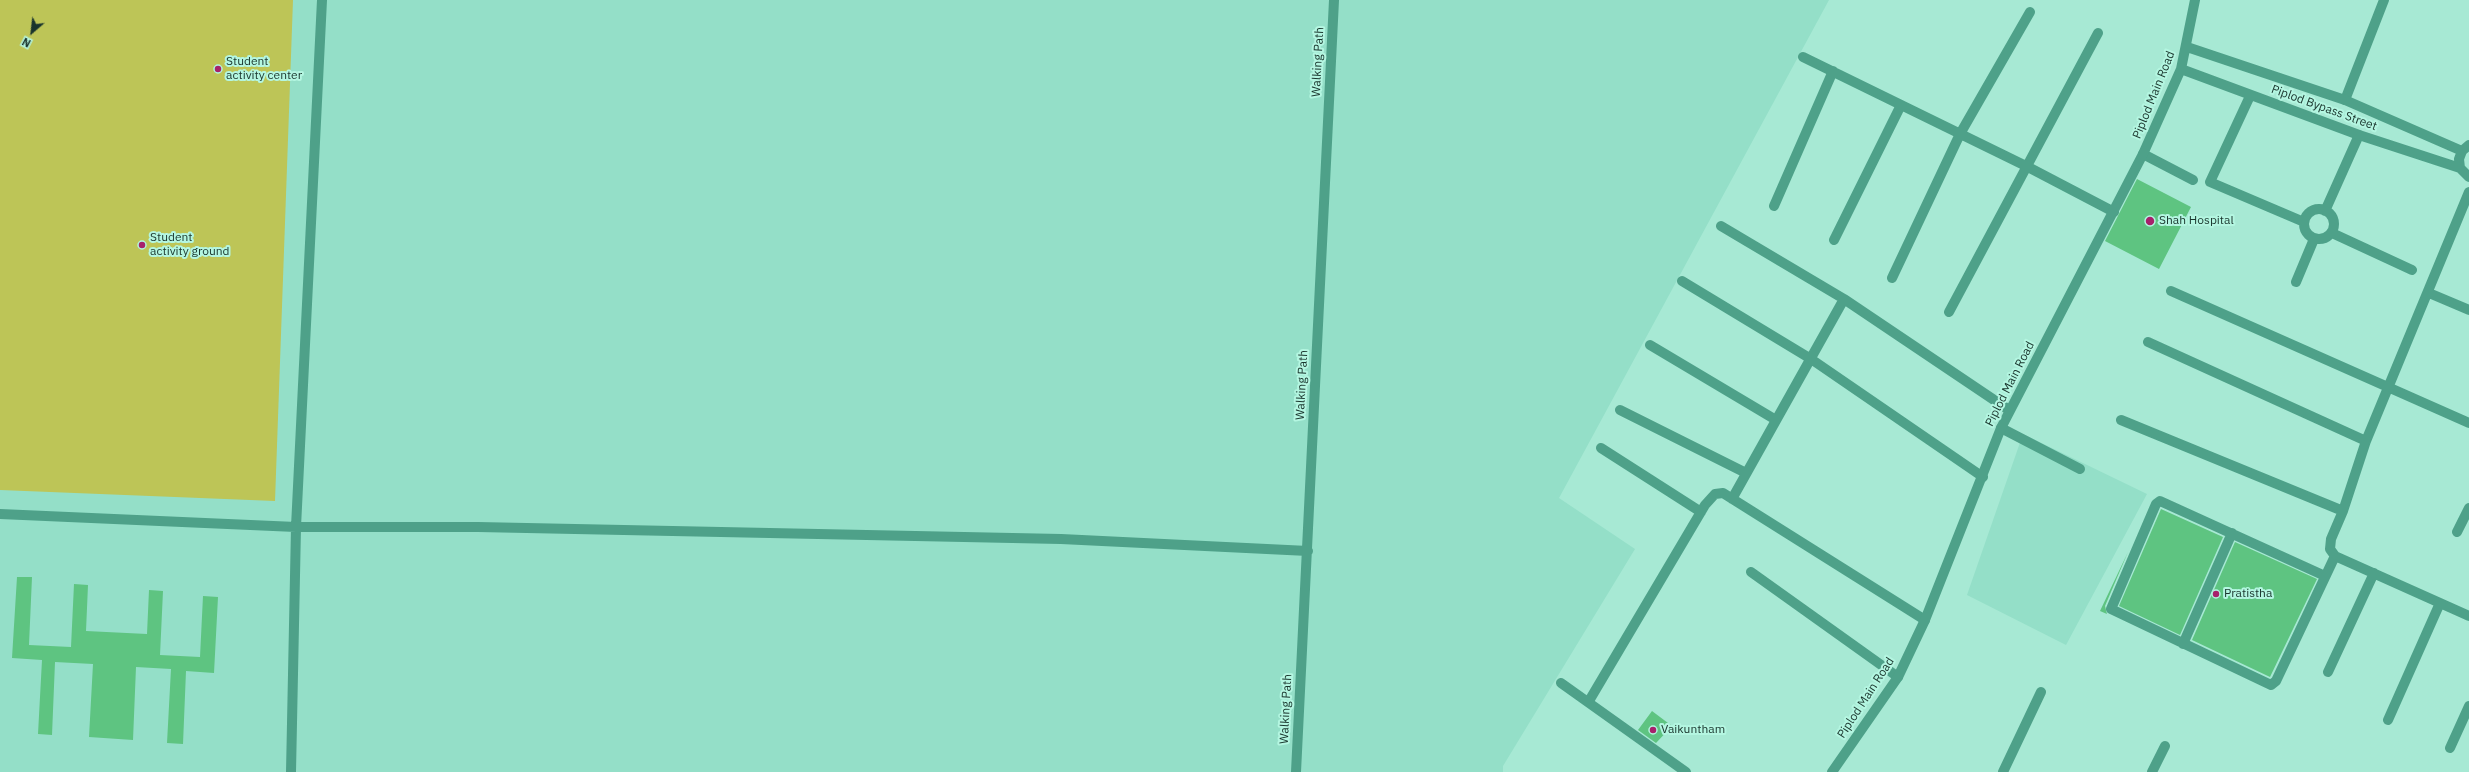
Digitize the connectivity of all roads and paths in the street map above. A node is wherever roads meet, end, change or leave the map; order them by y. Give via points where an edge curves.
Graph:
1 (322, 0) edge
2 (1334, 0) edge
3 (2195, 0) edge
4 (2384, 0) edge
5 (2030, 12) dead end
6 (2098, 33) dead end
7 (2187, 47) junction
8 (1803, 57) dead end
9 (2181, 69) junction
10 (1833, 72) junction
11 (2250, 96) junction
12 (2345, 100) junction
13 (1902, 105) junction
14 (1960, 134) junction
15 (2359, 135) junction
16 (2466, 148) edge
17 (2143, 154) junction
18 (2028, 167) junction
19 (2460, 168) junction
20 (2469, 177) edge
21 (2193, 180) dead end
22 (2469, 192) edge
23 (1774, 206) dead end
24 (2325, 211) junction
25 (2114, 212) junction
26 (2304, 222) junction
27 (1721, 226) dead end
28 (2332, 233) junction
29 (2314, 239) junction
30 (1834, 240) dead end
31 (2412, 270) dead end
32 (1892, 278) dead end
33 (1682, 280) dead end
34 (2296, 282) dead end
35 (2171, 291) dead end
36 (2429, 293) junction
37 (1844, 299) junction
38 (2469, 310) edge
39 (1949, 312) dead end
40 (2148, 342) dead end
41 (1650, 346) dead end
42 (1811, 359) junction
43 (2389, 389) junction
44 (1620, 410) dead end
45 (2010, 410) junction
46 (1776, 420) junction
47 (2121, 420) dead end
48 (2469, 423) edge
49 (2000, 428) junction
50 (2366, 441) junction
51 (1601, 448) dead end
52 (2080, 469) dead end
53 (1746, 473) junction
54 (1983, 477) junction
55 (1732, 499) junction
56 (2469, 508) edge
57 (2343, 511) junction
58 (1701, 512) junction
59 (0, 514) edge
60 (296, 527) junction
61 (2457, 532) dead end
62 (2232, 533) junction
63 (1307, 551) junction
64 (2335, 556) junction
65 (1751, 572) dead end
66 (2374, 573) junction
67 (2325, 576) junction
68 (2440, 603) junction
69 (2469, 616) edge
70 (1925, 620) junction
71 (2183, 644) junction
72 (2328, 672) dead end
73 (1898, 677) junction
74 (1561, 682) dead end
75 (2042, 692) dead end
76 (1589, 701) junction
77 (2469, 706) edge
78 (2388, 720) dead end
79 (2164, 746) dead end
80 (2450, 748) dead end
81 (291, 772) edge
82 (1296, 772) edge
83 (1686, 772) edge
84 (1832, 772) edge
85 (2003, 772) edge
86 (2152, 772) edge

1 - 60 street
2 - 63 street, Walking Path
3 - 7 street, Piplod Main Road
4 - 12 street
5 - 14 street
6 - 18 street
7 - 9 street, Piplod Main Road
7 - 12 street, Piplod Bypass Street
8 - 10 street
9 - 11 street, Piplod Bypass Street
9 - 17 street, Piplod Main Road
10 - 13 street
10 - 23 street
11 - 15 street, Piplod Bypass Street
11 - 26 street via 2210,182
12 - 16 street, Piplod Bypass Street
13 - 14 street
13 - 30 street
14 - 18 street
14 - 32 street
15 - 19 street, Piplod Bypass Street
15 - 24 street
16 - 19 street via 2459,159
17 - 21 street
17 - 25 street, Piplod Main Road
18 - 25 street
18 - 39 street
19 - 20 street
22 - 36 street
24 - 26 street via 2308,213
24 - 28 street via 2333,218
25 - 45 street, Piplod Main Road
26 - 29 street via 2306,233
27 - 37 street
28 - 29 street via 2324,239
28 - 31 street
29 - 34 street
33 - 42 street
35 - 43 street
36 - 38 street
36 - 43 street
37 - 42 street
37 - 45 street
40 - 50 street
41 - 46 street
42 - 46 street
42 - 54 street
43 - 48 street
43 - 50 street
44 - 53 street
45 - 49 street, Piplod Main Road
46 - 53 street
47 - 57 street
49 - 52 street
49 - 54 street, Piplod Main Road
50 - 57 street
51 - 58 street
53 - 55 street
54 - 70 street, Piplod Main Road
55 - 58 street via 1723,493 1715,494
55 - 70 street
56 - 61 street
57 - 64 street via 2331,540 2330,549
58 - 76 street
59 - 60 street
60 - 63 street via 478,527 1053,539
60 - 81 street
62 - 67 street
62 - 71 street
62 - 71 street via 2163,501 2156,504 2111,609
63 - 82 street, Walking Path
64 - 66 street
64 - 67 street
65 - 73 street
66 - 68 street
66 - 72 street
67 - 71 street via 2274,684 2269,684
68 - 69 street
68 - 78 street
70 - 73 street, Piplod Main Road
73 - 84 street, Piplod Main Road
74 - 76 street
75 - 85 street
76 - 83 street
77 - 80 street
79 - 86 street

